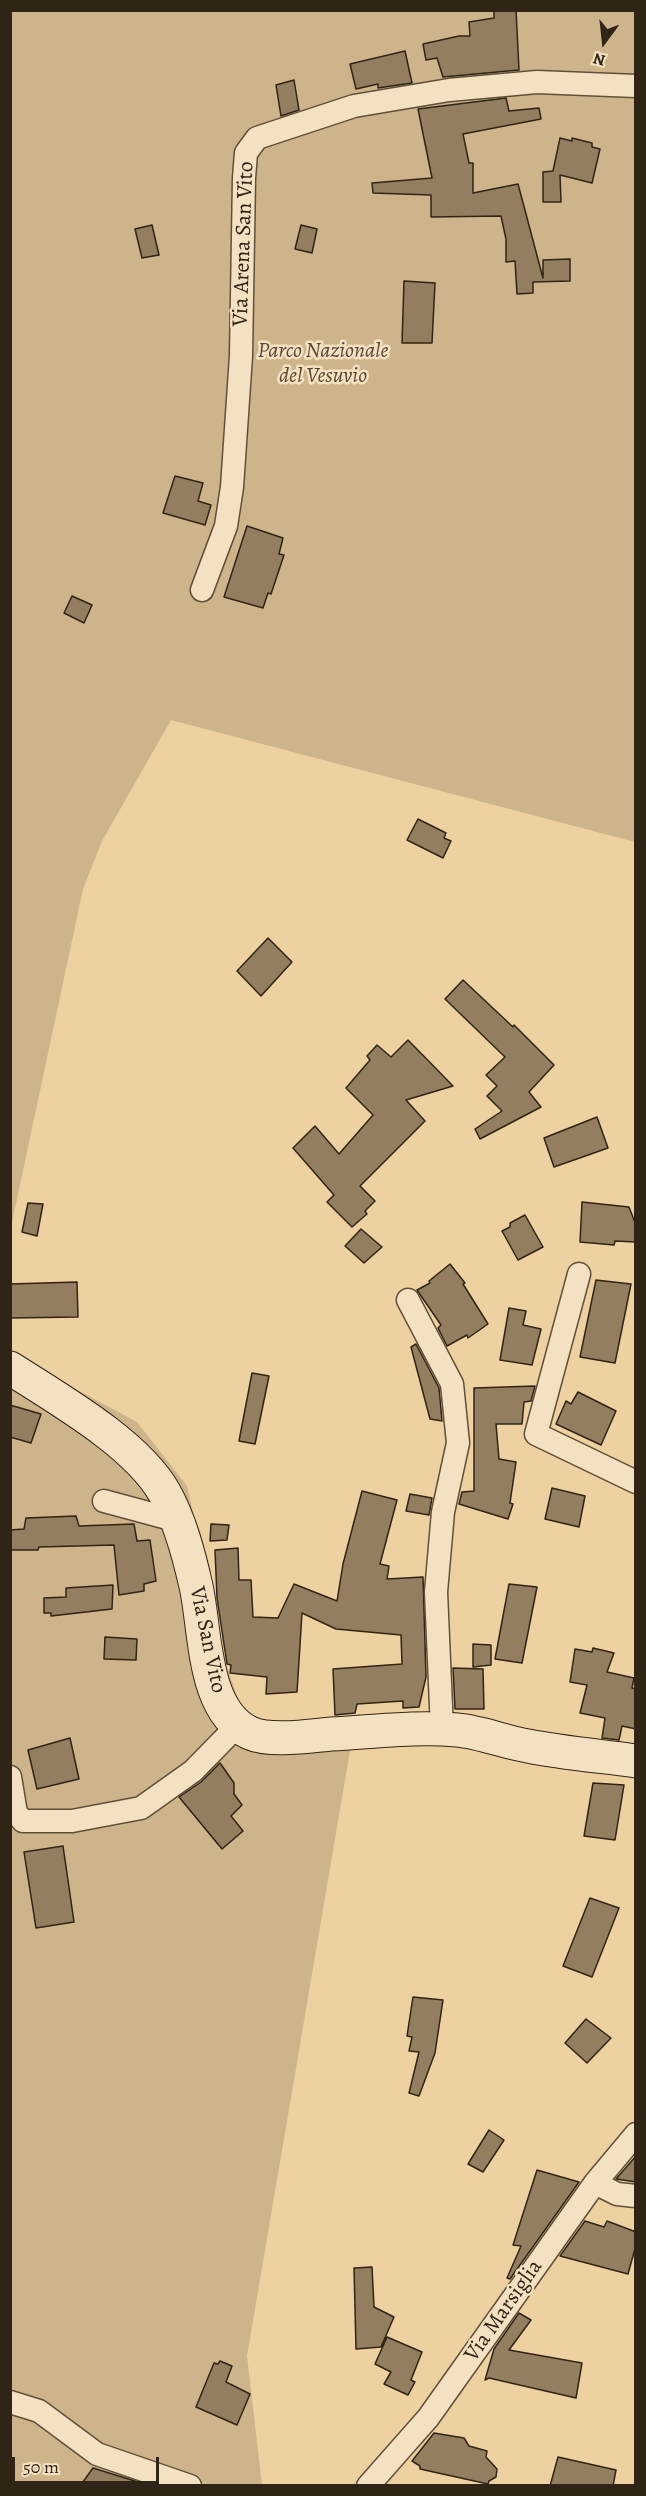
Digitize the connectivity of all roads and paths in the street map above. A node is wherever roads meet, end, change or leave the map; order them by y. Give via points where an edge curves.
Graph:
1 (636, 86) edge
2 (202, 590) dead end
3 (579, 1274) dead end
4 (408, 1300) dead end
5 (10, 1368) edge
6 (636, 1482) edge
7 (104, 1501) dead end
8 (178, 1521) junction
9 (237, 1726) junction
10 (442, 1729) junction
11 (636, 1761) edge
12 (10, 1777) edge
13 (636, 2134) edge
14 (595, 2183) junction
15 (636, 2196) edge
16 (10, 2402) edge
17 (190, 2486) edge
18 (368, 2486) edge

1 - 2 street, Via Arena San Vito via 537,82 449,90 354,106 257,138 246,153 244,178 241,356 232,487 226,526
3 - 6 street via 536,1434
4 - 10 street via 452,1384 458,1443 443,1512 436,1592
5 - 8 street, Via San Vito via 111,1437 146,1467
7 - 8 street
8 - 9 street, Via San Vito via 196,1586 216,1693 226,1715
9 - 10 street via 253,1734 284,1737
9 - 12 street via 193,1771 141,1808 72,1821 23,1821 16,1813
10 - 11 street via 526,1746
13 - 14 street, Via Marsiglia
14 - 15 street via 616,2194
14 - 18 street, Via Marsiglia via 428,2418
16 - 17 street via 39,2411 97,2454

